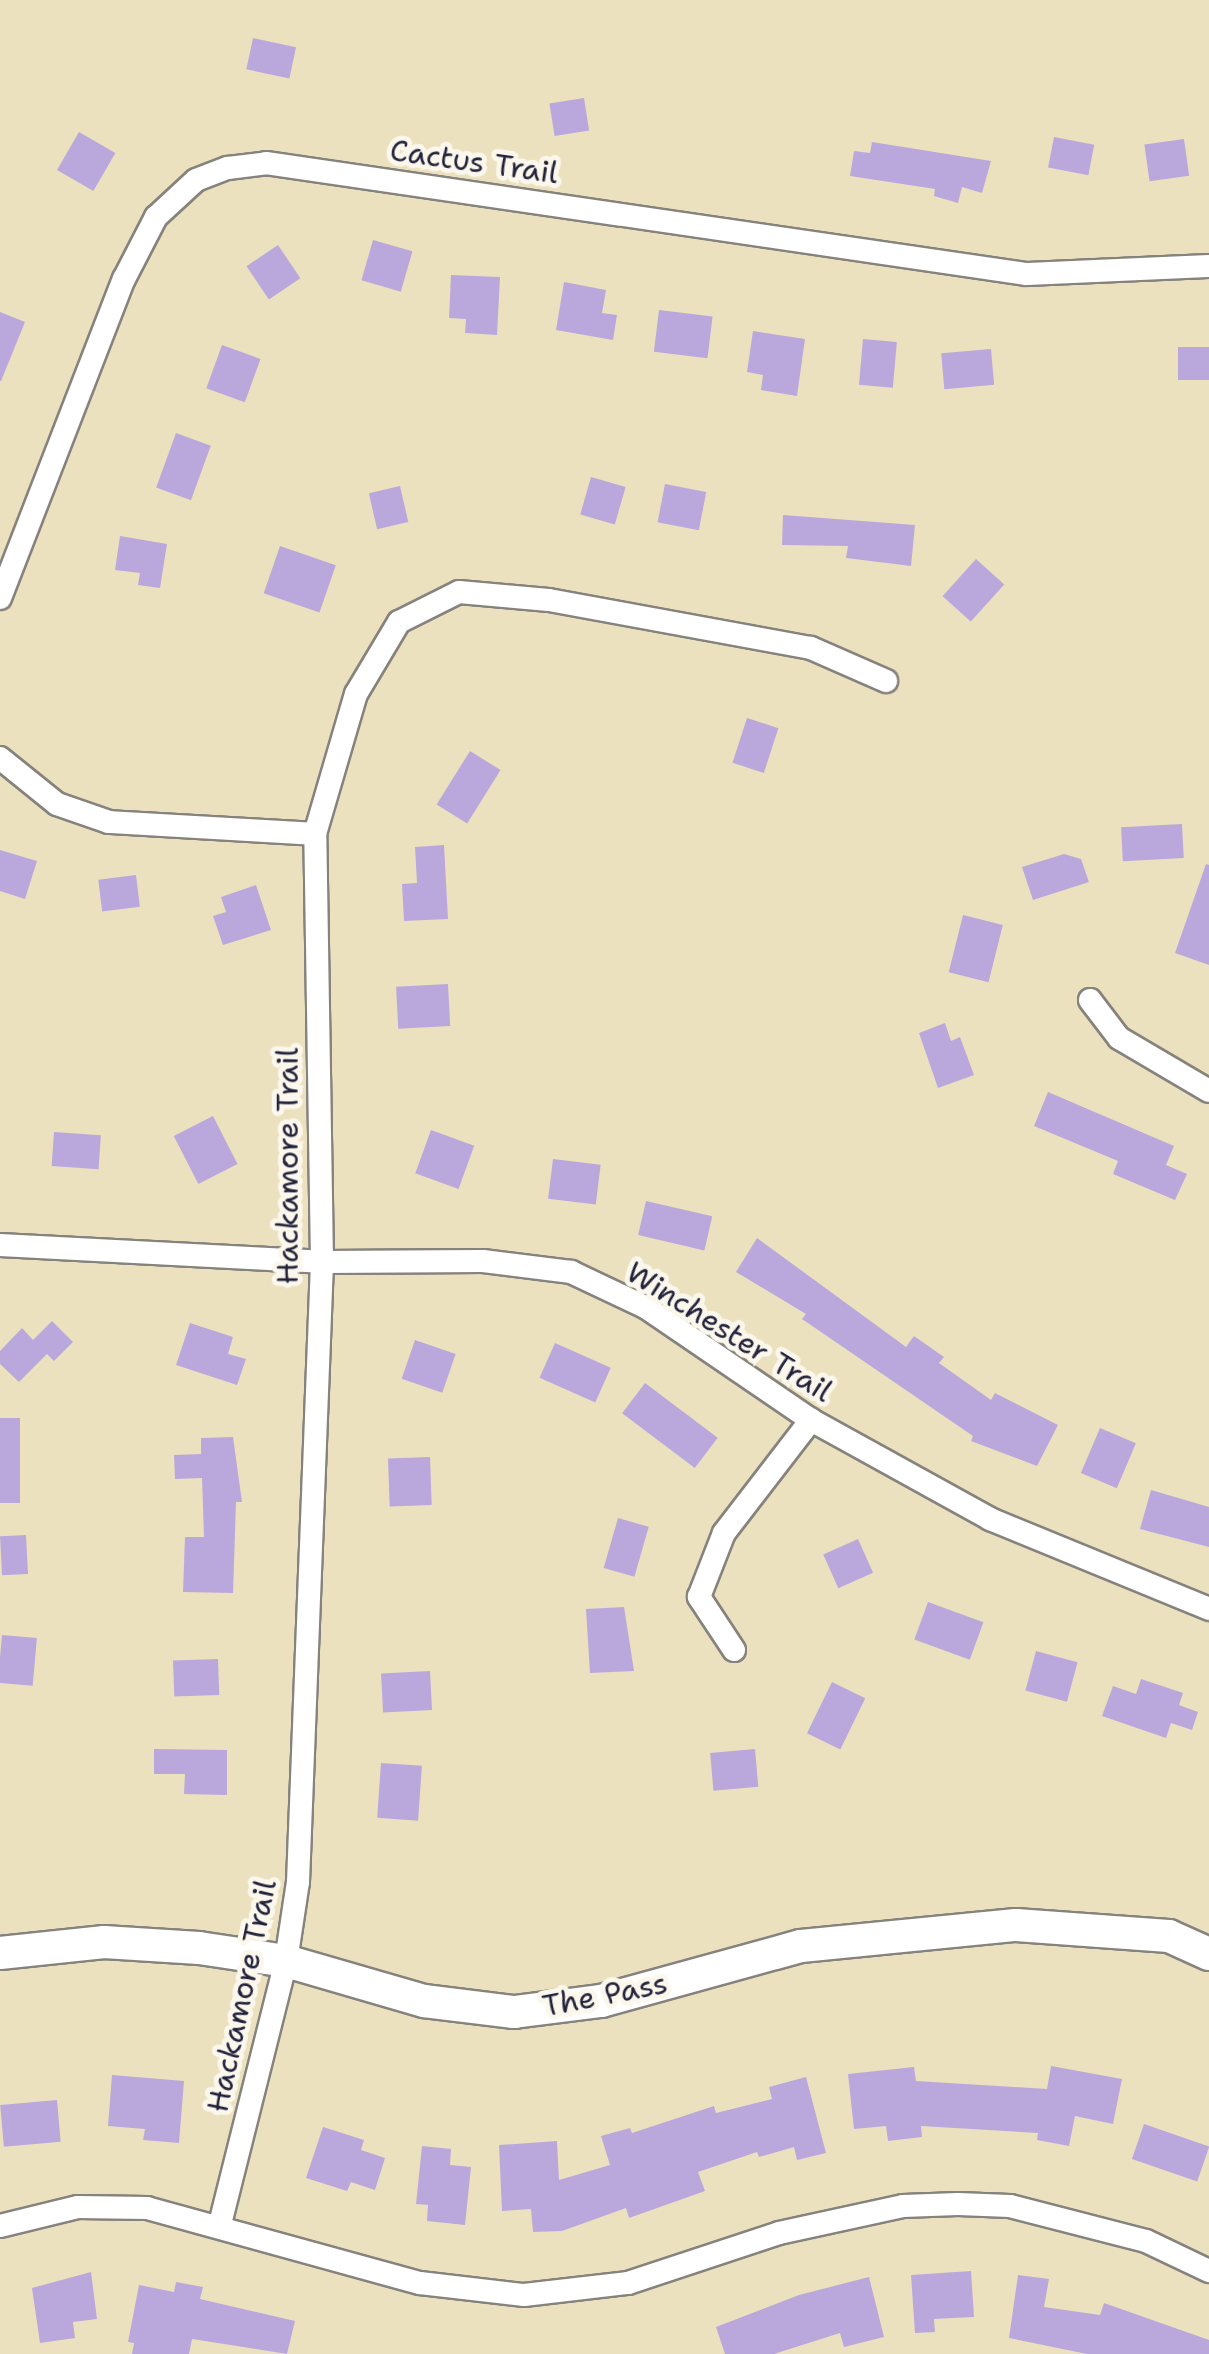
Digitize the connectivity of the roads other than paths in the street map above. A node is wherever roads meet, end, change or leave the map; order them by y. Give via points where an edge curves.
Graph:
1 (1209, 266) edge
2 (0, 598) edge
3 (886, 682) dead end
4 (0, 758) edge
5 (315, 834) junction
6 (1090, 1000) dead end
7 (1209, 1090) edge
8 (0, 1245) edge
9 (322, 1262) junction
10 (811, 1420) junction
11 (1209, 1609) edge
12 (734, 1650) dead end
13 (0, 1953) edge
14 (1209, 1954) edge
15 (286, 1961) junction
16 (220, 2224) junction
17 (0, 2226) edge
18 (1209, 2271) edge

1 - 2 street, Cactus Trail via 1027,274 266,164 228,168 196,180 156,217 124,279
3 - 5 street, Hackamore Trail via 811,648 549,600 458,592 399,622 356,694
4 - 5 street via 57,804 109,822
5 - 9 street, Hackamore Trail
6 - 7 street via 1118,1038
8 - 9 street, Winchester Trail
9 - 10 street, Winchester Trail via 483,1261 571,1272 647,1308
9 - 15 street, Hackamore Trail via 312,1396 302,1813
10 - 11 street, Winchester Trail via 990,1519
10 - 12 street via 724,1533 699,1597
13 - 15 street, The Pass via 104,1942
14 - 15 street, The Pass via 1169,1936 1016,1924 800,1946 601,2001 514,2012 424,2002
15 - 16 street, Hackamore Trail
16 - 17 street via 147,2208 78,2208
16 - 18 street via 420,2283 524,2296 628,2283 779,2233 903,2206 1010,2206 1146,2241

